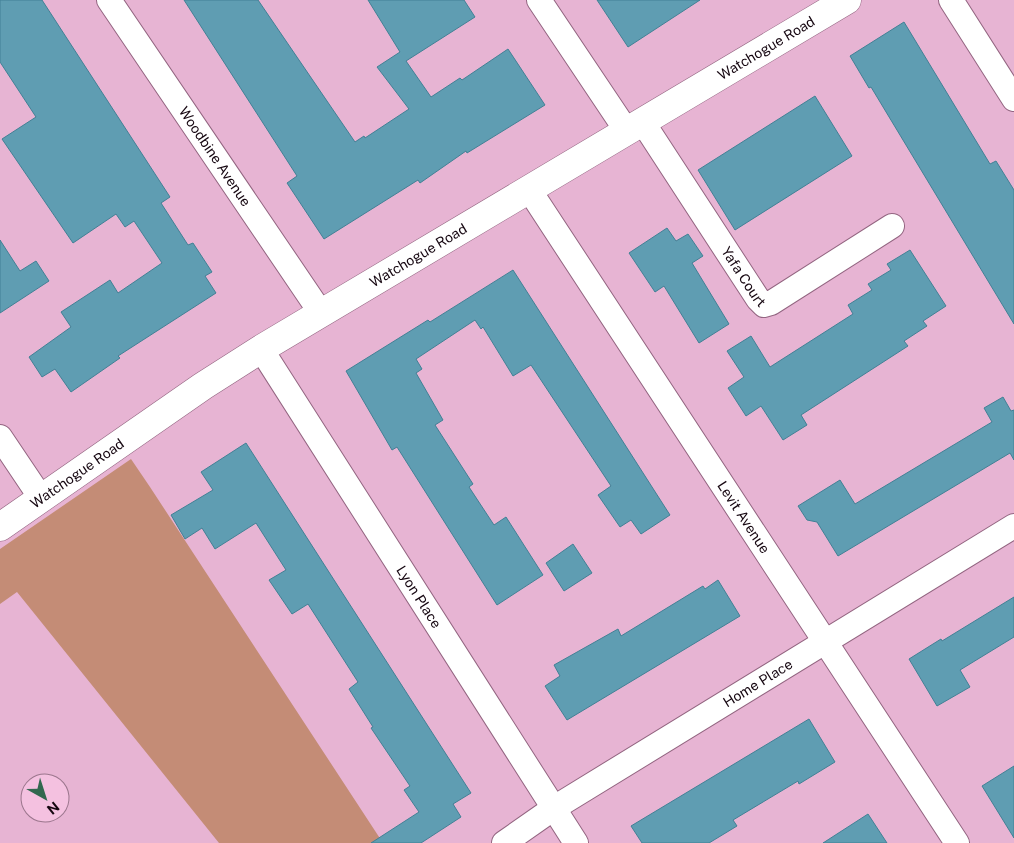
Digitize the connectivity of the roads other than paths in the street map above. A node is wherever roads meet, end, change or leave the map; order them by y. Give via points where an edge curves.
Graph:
1 (109, 0) edge
2 (540, 0) edge
3 (847, 0) edge
4 (951, 0) edge
5 (1014, 99) edge
6 (634, 126) junction
7 (530, 191) junction
8 (892, 226) dead end
9 (321, 313) junction
10 (261, 349) junction
11 (0, 437) edge
12 (41, 498) junction
13 (1014, 526) edge
14 (0, 527) edge
15 (827, 642) junction
16 (554, 808) junction
17 (504, 843) edge
18 (576, 843) edge
19 (957, 843) edge

1 - 9 street, Woodbine Avenue
2 - 6 street
3 - 6 street, Watchogue Road
4 - 5 street
6 - 7 street, Watchogue Road
6 - 8 street, Yafa Court via 764,305
7 - 9 street, Watchogue Road
7 - 15 street, Levit Avenue
9 - 10 street, Watchogue Road
10 - 12 street, Watchogue Road
10 - 16 street, Lyon Place
11 - 12 street
12 - 14 street, Watchogue Road
13 - 15 street, Home Place
15 - 16 street, Home Place
15 - 19 street, Levit Avenue
16 - 17 street, Home Place
16 - 18 street, Lyon Place

